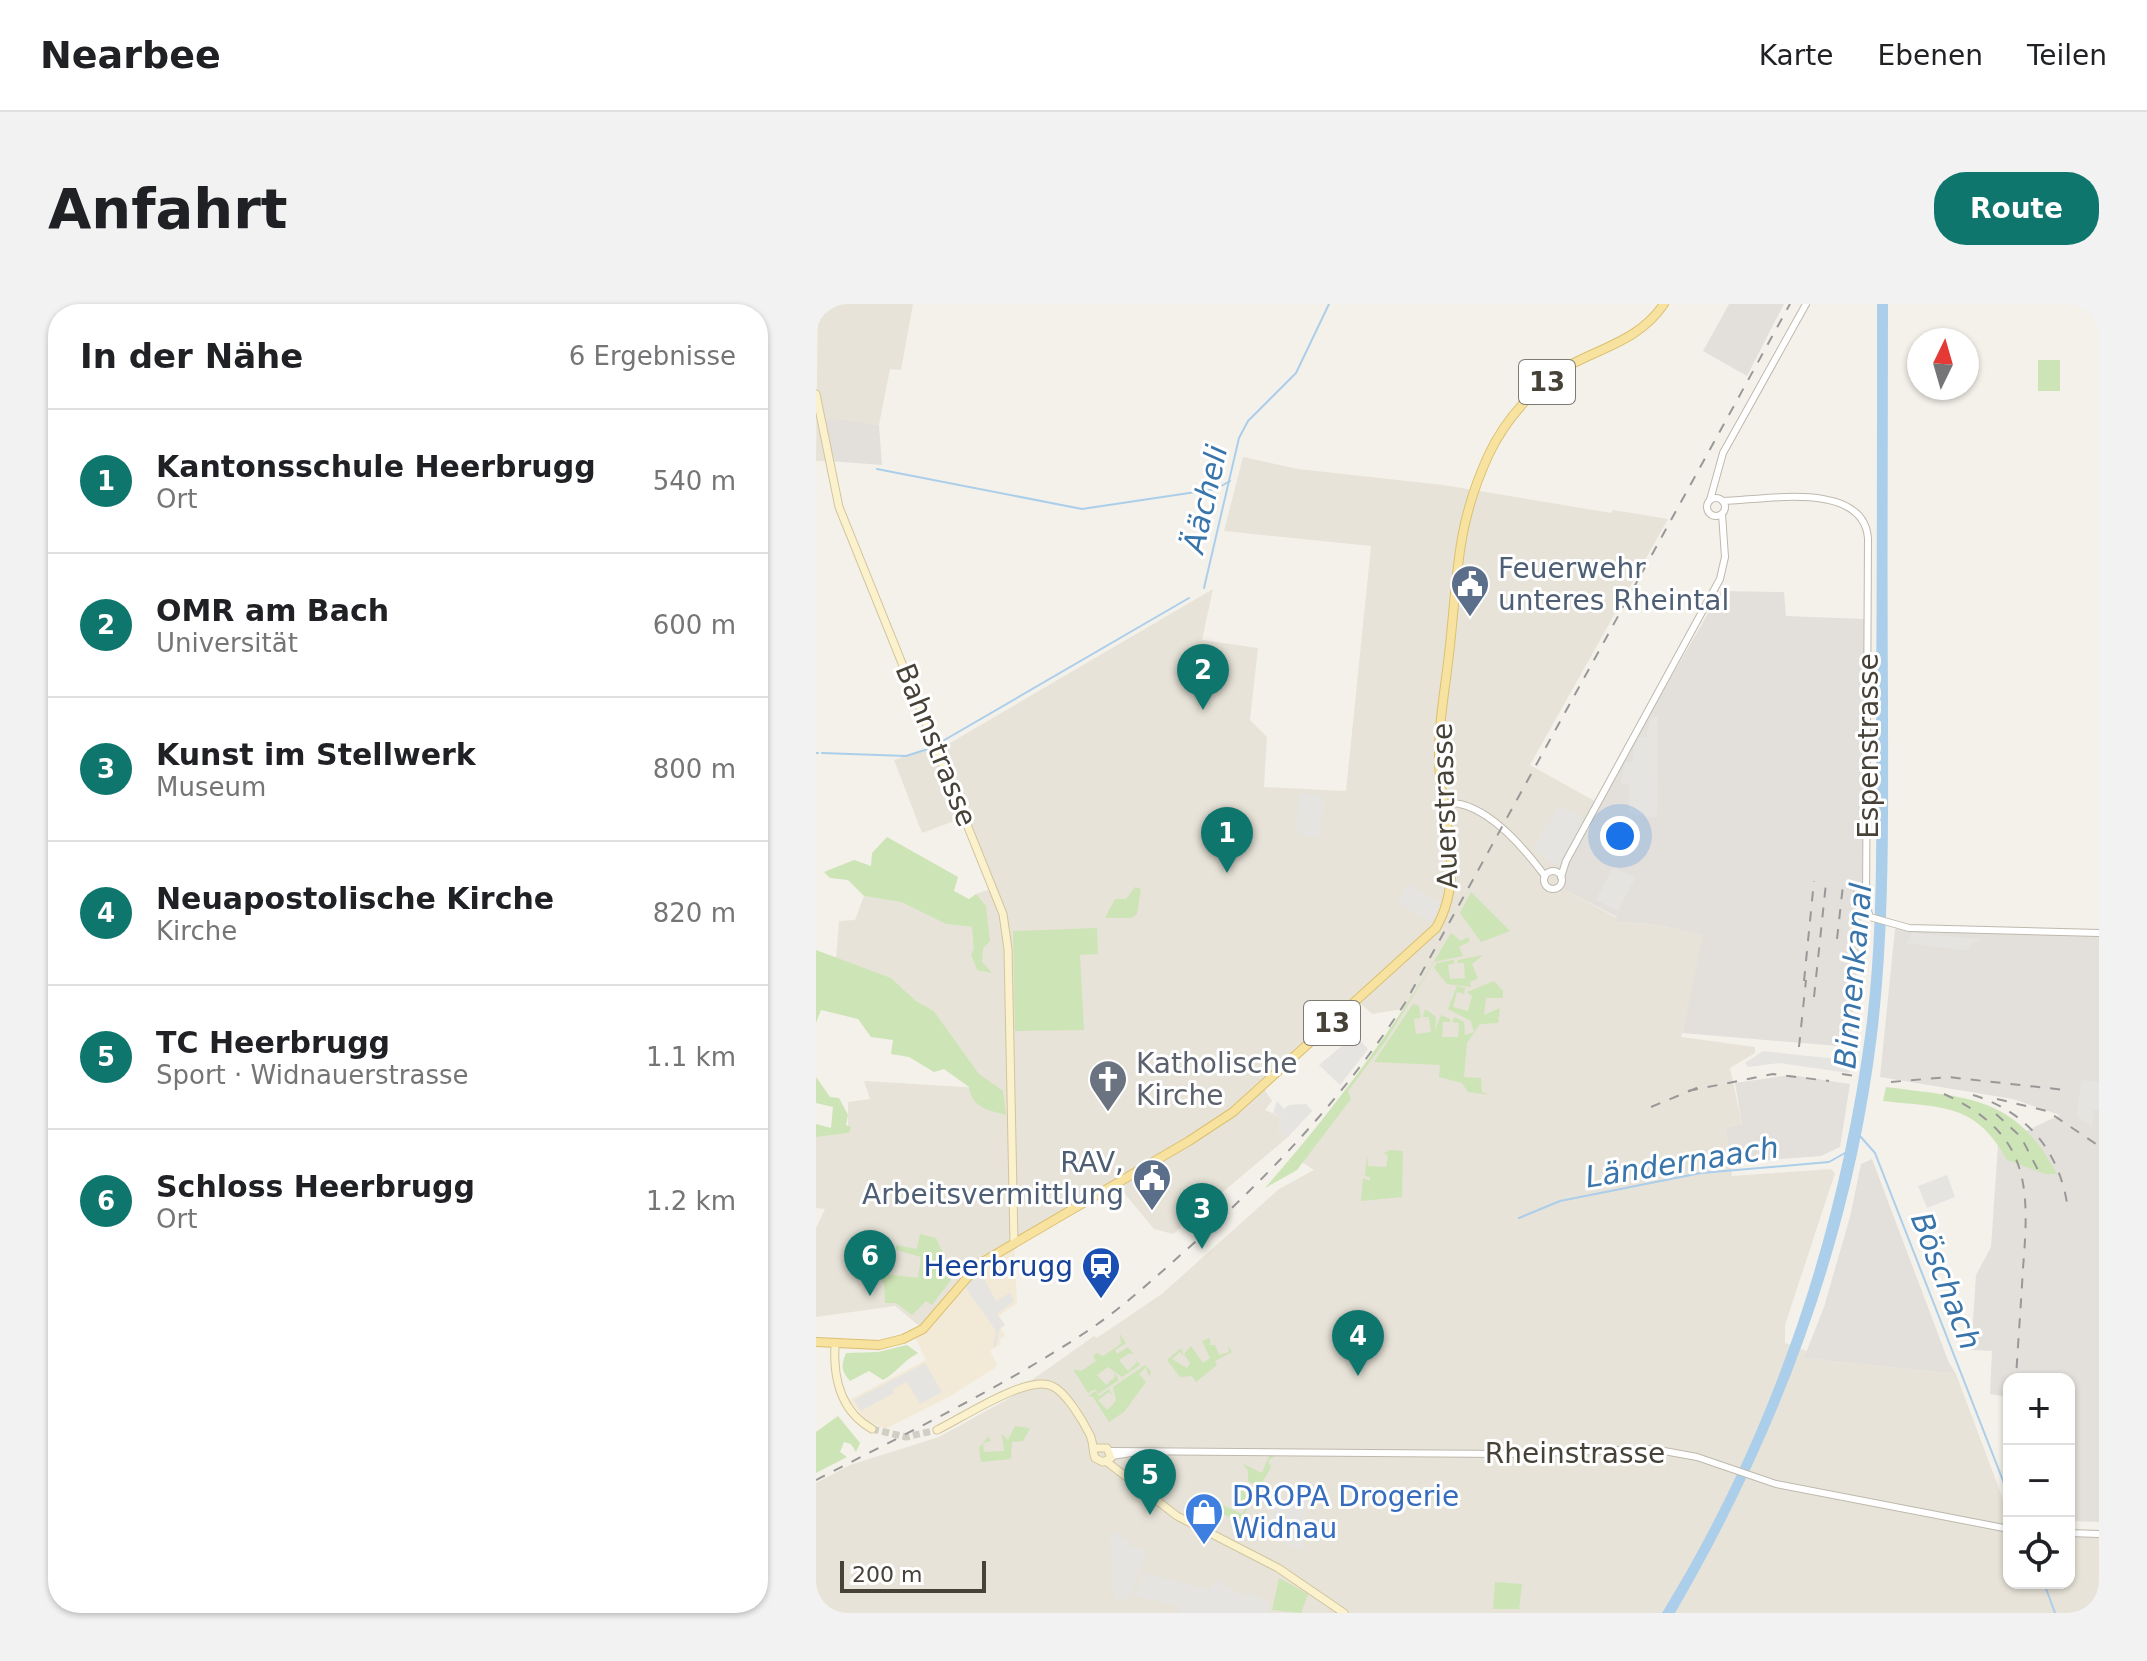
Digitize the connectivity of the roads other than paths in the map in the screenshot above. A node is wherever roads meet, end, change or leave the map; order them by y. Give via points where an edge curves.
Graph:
1 (1664, 304) edge
2 (1806, 304) edge
3 (816, 394) edge
4 (1714, 482) junction
5 (1710, 500) junction
6 (1721, 500) junction
7 (1742, 500) junction
8 (1720, 513) junction
9 (1444, 803) junction
10 (2099, 933) edge
11 (1014, 1242) junction
12 (816, 1342) edge
13 (835, 1344) junction
14 (872, 1429) tunnel mouth
15 (937, 1430) tunnel mouth
16 (1098, 1447) junction
17 (1111, 1458) junction
18 (2003, 1528) edge
19 (2075, 1533) edge
20 (2099, 1534) edge
21 (1344, 1613) edge

1 - 9 main road, Auerstrasse / 13 via 1634,336 1571,365 1541,386 1495,443 1458,545 1441,717
2 - 4 street via 1723,453
3 - 11 main road, Bahnstrasse via 839,507 1003,914
4 - 5 street
4 - 6 street
5 - 6 street, Espenstrasse
5 - 8 street via 1707,508
6 - 7 street, Espenstrasse
6 - 8 street
7 - 8 street, Espenstrasse
7 - 10 street, Espenstrasse via 1838,501 1854,508 1867,531 1868,914 1895,926
8 - 9 street via 1725,557 1720,579 1566,861 1553,874 1482,815 1457,802
9 - 11 main road, Auerstrasse / 13 via 1453,865 1451,891 1444,914 1424,941 1233,1112
11 - 13 main road, 13 via 970,1272 932,1321 914,1335 879,1345
12 - 13 main road, 13
13 - 14 main road via 841,1394
15 - 16 main road via 1040,1383 1058,1390
16 - 17 main road
16 - 17 main road via 1095,1458
17 - 18 street, Rheinstrasse via 1131,1453 1274,1450 1506,1454 1639,1448 1697,1457 1835,1497
17 - 21 main road via 1166,1508 1278,1568
19 - 20 street

